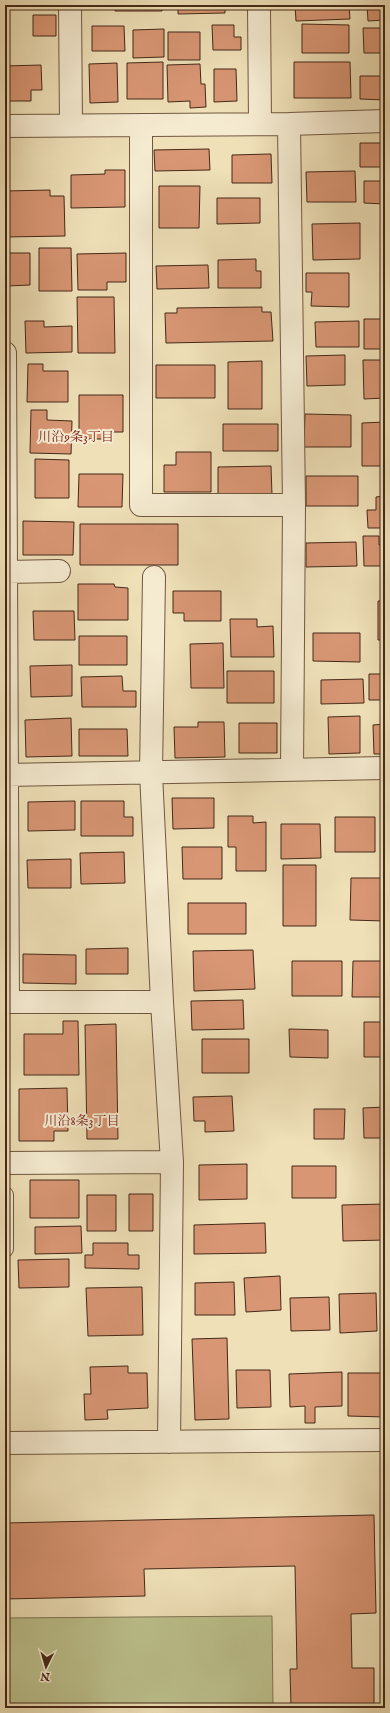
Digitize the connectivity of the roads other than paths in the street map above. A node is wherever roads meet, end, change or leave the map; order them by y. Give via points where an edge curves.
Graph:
1 (70, 5) edge
2 (259, 5) edge
3 (385, 121) edge
4 (260, 124) junction
5 (289, 124) junction
6 (71, 125) junction
7 (5, 126) edge
8 (141, 126) junction
9 (5, 353) edge
10 (294, 505) junction
11 (59, 571) dead end
12 (6, 572) edge
13 (154, 577) dead end
14 (385, 768) edge
15 (292, 769) junction
16 (150, 773) junction
17 (6, 775) edge
18 (6, 1002) edge
19 (162, 1002) junction
20 (172, 1162) junction
21 (5, 1163) edge
22 (5, 1195) edge
23 (5, 1249) edge
24 (385, 1440) edge
25 (169, 1442) junction
26 (5, 1443) edge

1 - 6 street
2 - 4 street
3 - 5 street
4 - 5 street
4 - 8 street
5 - 10 street
6 - 7 street
6 - 8 street
8 - 10 street via 141,505
9 - 12 street
10 - 15 street
11 - 12 street
12 - 17 street
13 - 16 street
14 - 15 street
15 - 16 street
16 - 17 street
16 - 19 street
17 - 18 street
18 - 19 street
19 - 20 street
20 - 21 street
20 - 25 street
22 - 23 lane
24 - 25 street
25 - 26 street

